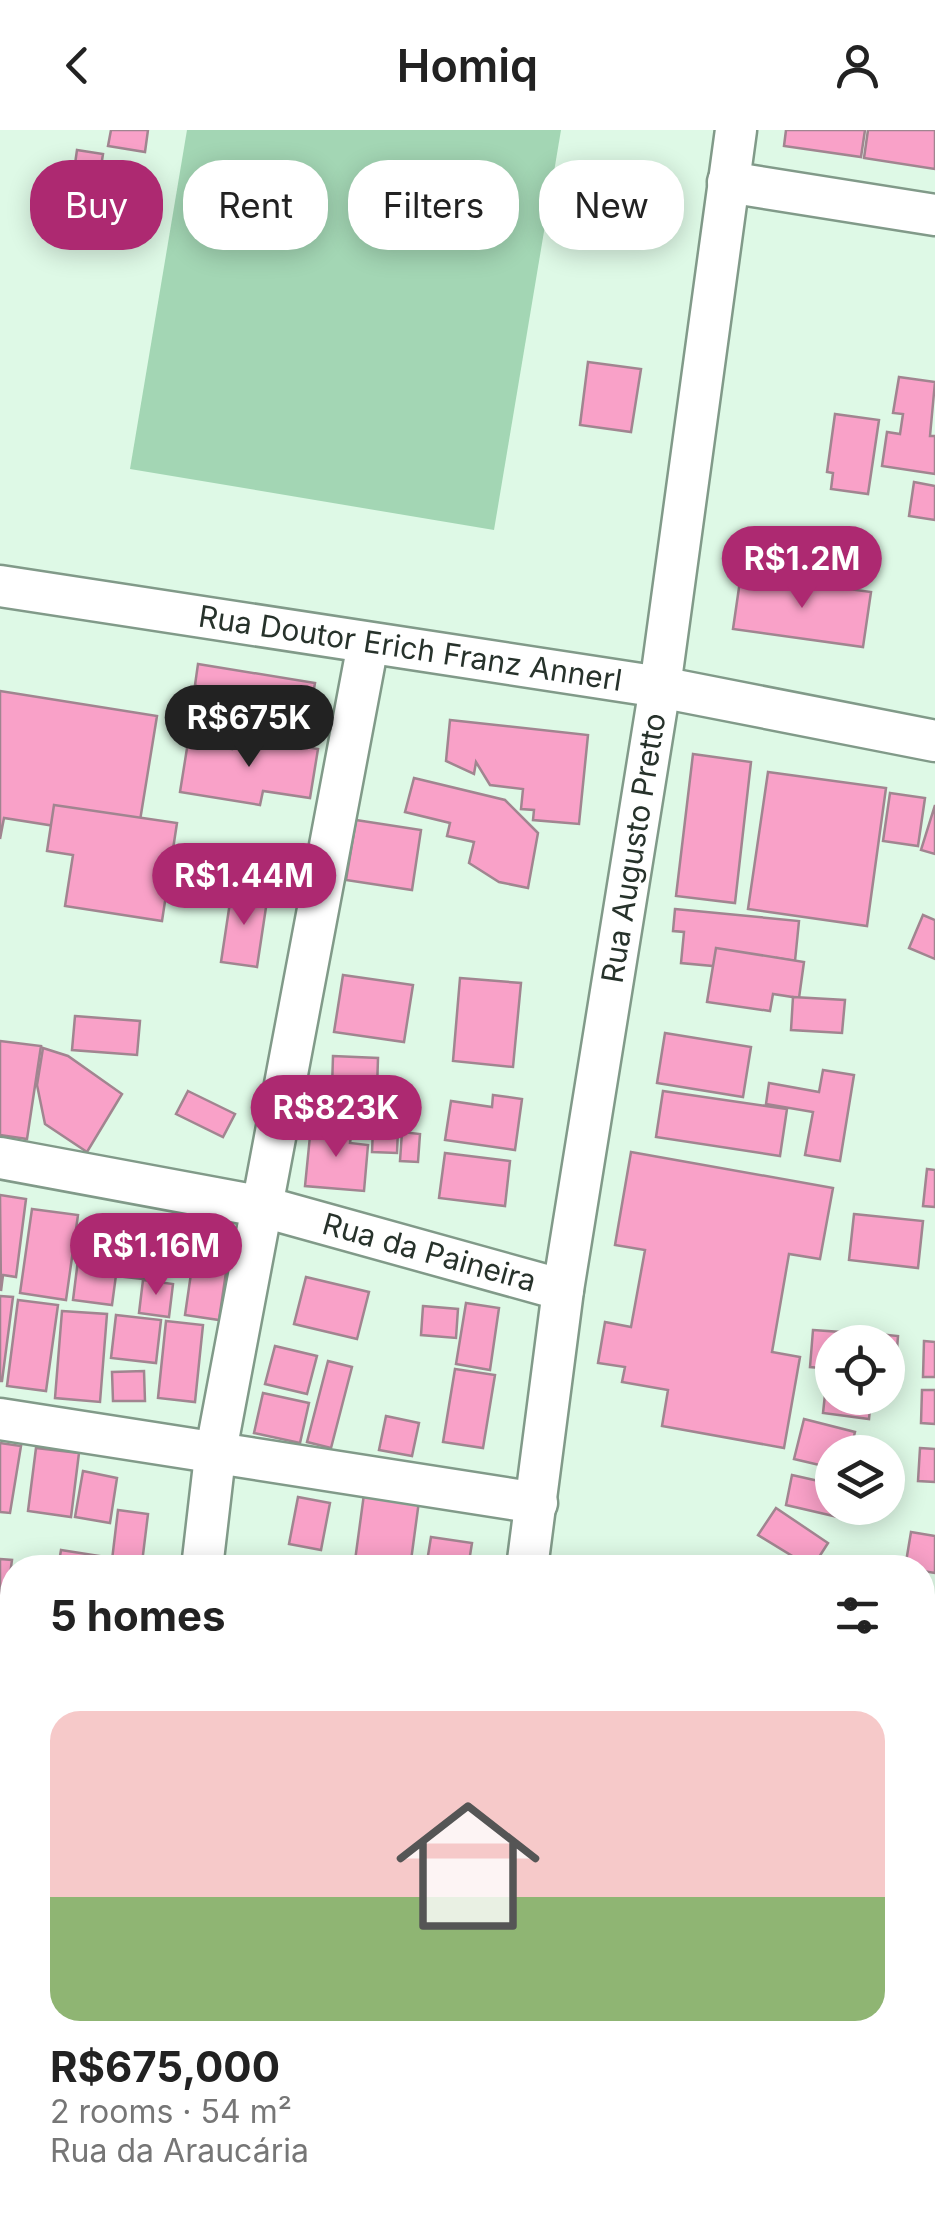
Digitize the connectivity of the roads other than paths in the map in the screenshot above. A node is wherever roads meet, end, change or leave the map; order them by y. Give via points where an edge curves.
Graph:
1 (736, 130) edge
2 (728, 182) junction
3 (935, 215) edge
4 (0, 586) edge
5 (368, 644) junction
6 (660, 687) junction
7 (935, 741) edge
8 (0, 1158) edge
9 (264, 1207) junction
10 (563, 1290) junction
11 (0, 1419) edge
12 (215, 1456) junction
13 (537, 1503) junction
14 (204, 1555) edge
15 (529, 1555) edge

1 - 2 street, Rua Augusto Pretto
2 - 3 street
2 - 6 street, Rua Augusto Pretto
4 - 5 street, Rua Doutor Erich Franz Annerl
5 - 6 street, Rua Doutor Erich Franz Annerl
5 - 9 street
6 - 7 street, Rua Doutor Erich Franz Annerl
6 - 10 street, Rua Augusto Pretto
8 - 9 street, Rua da Paineira
9 - 10 street, Rua da Paineira
9 - 12 street
10 - 13 street, Rua Augusto Pretto
11 - 12 street
12 - 13 street
12 - 14 street
13 - 15 street, Rua Augusto Pretto

